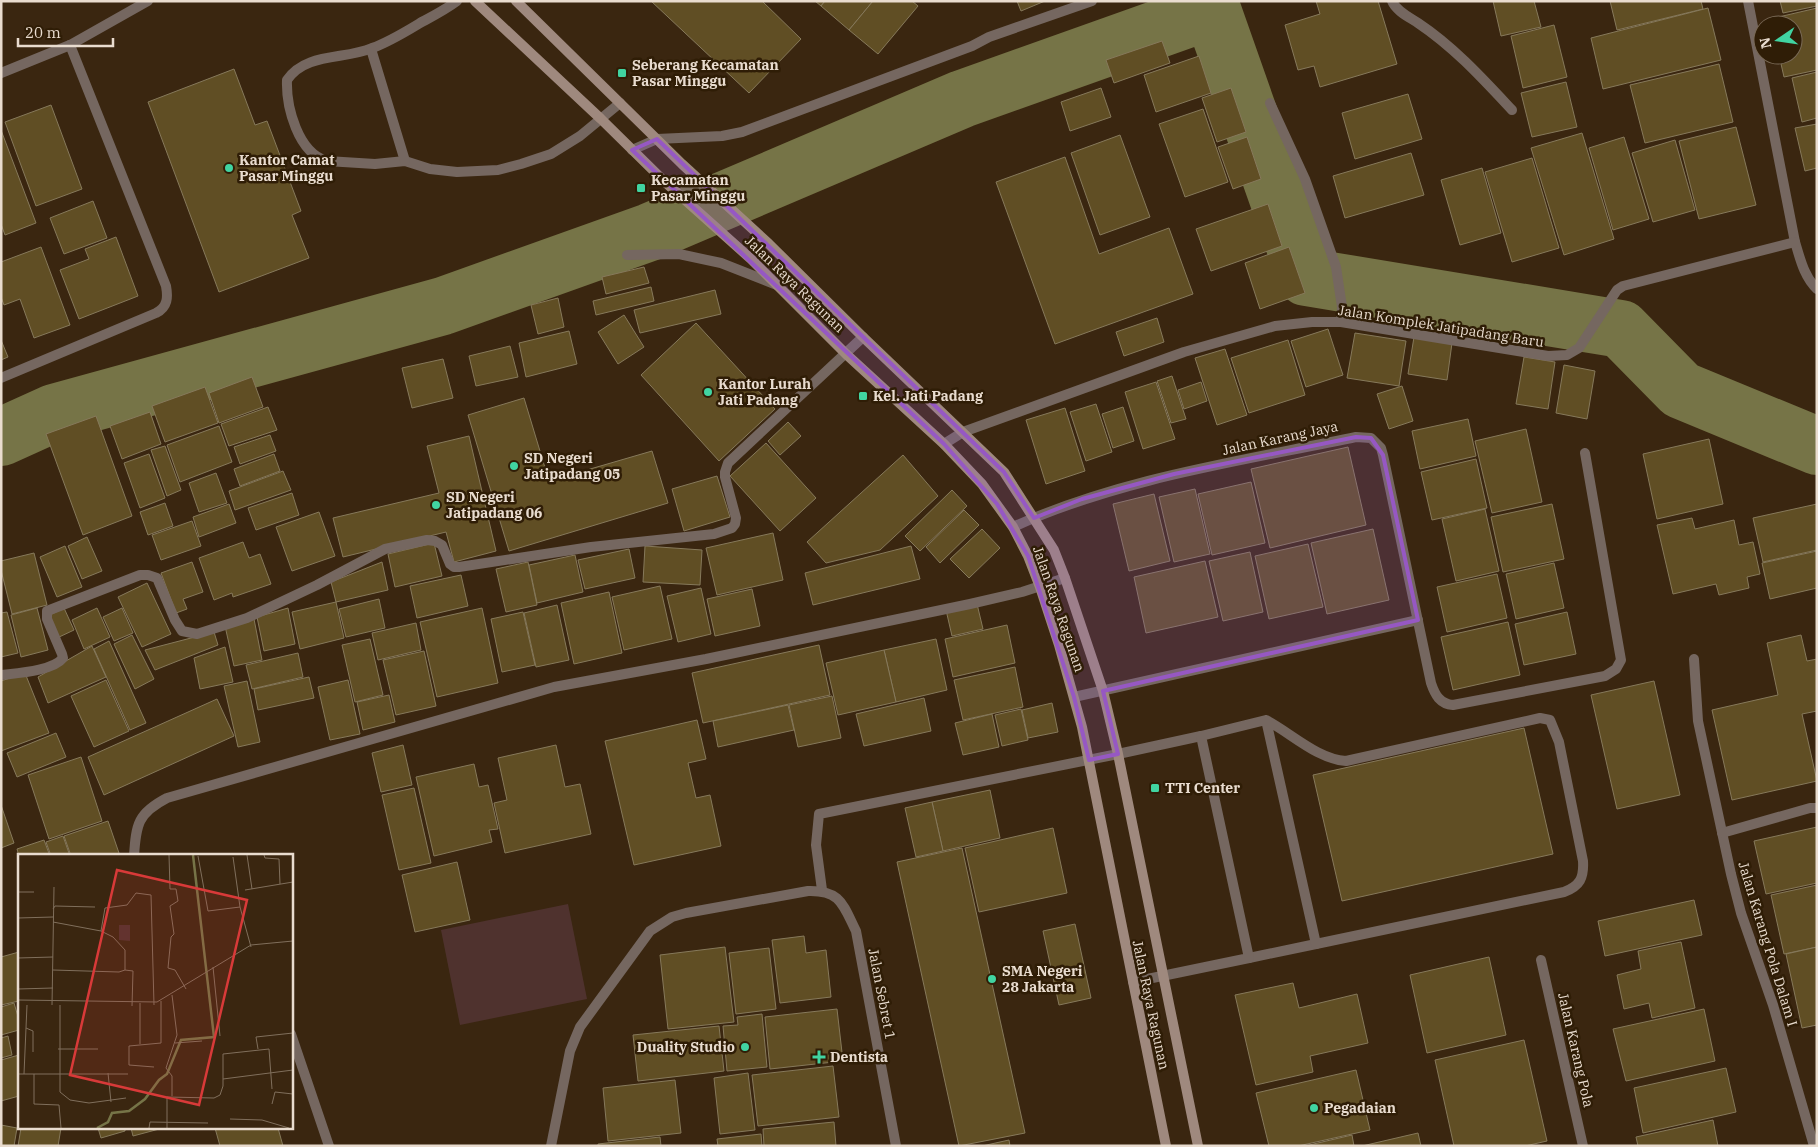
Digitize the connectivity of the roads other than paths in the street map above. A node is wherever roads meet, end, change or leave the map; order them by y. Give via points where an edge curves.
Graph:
1 (148, 1) edge
2 (457, 1) edge
3 (475, 1) edge
4 (516, 1) edge
5 (1092, 1) edge
6 (1392, 1) edge
7 (1748, 1) edge
8 (70, 45) junction
9 (371, 49) junction
10 (1, 73) edge
11 (620, 103) junction
12 (1270, 103) dead end
13 (1512, 110) dead end
14 (601, 120) junction
15 (657, 140) junction
16 (632, 150) junction
17 (405, 161) junction
18 (1795, 242) junction
19 (627, 255) dead end
20 (777, 285) junction
21 (1817, 289) edge
22 (1341, 322) junction
23 (863, 337) junction
24 (846, 354) junction
25 (1, 378) edge
26 (963, 432) junction
27 (944, 444) junction
28 (1585, 453) dead end
29 (1034, 518) junction
30 (1013, 527) junction
31 (1065, 578) junction
32 (1040, 586) junction
33 (1418, 620) junction
34 (1694, 659) dead end
35 (1, 675) edge
36 (1103, 691) junction
37 (1074, 697) junction
38 (1266, 720) junction
39 (1201, 736) junction
40 (1118, 754) junction
41 (1088, 760) junction
42 (1817, 808) edge
43 (1722, 833) junction
44 (134, 854) edge
45 (822, 890) junction
46 (1316, 944) junction
47 (1249, 958) junction
48 (1541, 960) dead end
49 (1163, 976) junction
50 (1133, 982) junction
51 (292, 1037) edge
52 (329, 1146) edge
53 (551, 1146) edge
54 (896, 1146) edge
55 (1166, 1146) edge
56 (1198, 1146) edge
57 (1583, 1146) edge
58 (1814, 1146) edge

1 - 8 street
2 - 9 street
3 - 14 main road, Jalan Raya Ragunan
4 - 11 main road, Jalan Raya Ragunan
5 - 15 street via 742,132
6 - 13 street via 1394,7 1463,58
7 - 18 street
8 - 10 street
8 - 25 street via 166,286 167,303 156,313
9 - 17 street
9 - 17 street via 325,58 296,69 287,80 292,116 309,151 319,159 375,164
11 - 14 street
11 - 15 main road, Jalan Raya Ragunan
12 - 22 street via 1305,179 1336,268
14 - 16 main road, Jalan Raya Ragunan
14 - 17 street via 551,154 498,170 458,172 430,169
15 - 16 street
15 - 23 main road, Jalan Raya Ragunan
16 - 20 main road, Jalan Raya Ragunan
18 - 21 street via 1804,271
18 - 22 street, Jalan Komplek Jatipadang Baru via 1638,281 1617,290 1579,348 1567,355 1548,356
19 - 20 street via 679,254 721,263
20 - 24 main road, Jalan Raya Ragunan
22 - 26 street, Jalan Komplek Jatipadang Baru via 1275,326 1184,352
23 - 24 street
23 - 26 main road, Jalan Raya Ragunan
24 - 27 main road, Jalan Raya Ragunan
24 - 35 street via 728,463 725,478 736,518 732,528 723,532 459,567 450,564 442,544 427,540 385,549 247,618 196,634 182,631 174,620 157,578 140,575 47,611 46,619 62,654 61,660 39,669
26 - 27 street, Jalan Komplek Jatipadang Baru
26 - 29 main road, Jalan Raya Ragunan via 1004,472
27 - 30 main road, Jalan Raya Ragunan via 982,484
28 - 33 street, Jalan Karang Jaya via 1621,660 1616,669 1605,676 1448,705 1434,692
29 - 30 street, Jalan Karang Jaya
29 - 31 main road, Jalan Raya Ragunan via 1054,550
29 - 33 street, Jalan Karang Jaya via 1082,499 1174,474 1367,437 1375,440 1383,454
30 - 32 main road, Jalan Raya Ragunan
31 - 32 street
31 - 36 main road, Jalan Raya Ragunan
32 - 37 main road, Jalan Raya Ragunan
32 - 44 street via 970,604 706,659 554,687 167,798 144,814 137,827
33 - 36 street
34 - 43 street, Jalan Karang Pola Dalam I via 1698,721
36 - 37 street
36 - 40 main road, Jalan Raya Ragunan
37 - 41 main road, Jalan Raya Ragunan
38 - 39 street
38 - 46 street
38 - 46 street via 1318,752 1346,761 1540,718 1550,720 1559,742 1583,861 1583,876 1578,885 1564,892
39 - 40 street
39 - 47 street
40 - 41 street
40 - 49 main road, Jalan Raya Ragunan
41 - 45 street via 819,814 816,845
41 - 50 main road, Jalan Raya Ragunan
42 - 43 street
43 - 58 street, Jalan Karang Pola Dalam I via 1741,913 1773,1005
45 - 53 street via 686,913 672,917 650,931 580,1027 570,1052
45 - 54 street, Jalan Sebret 1 via 840,901 856,931
46 - 47 street
47 - 49 street
48 - 57 street, Jalan Karang Pola
49 - 50 street
49 - 56 main road, Jalan Raya Ragunan
50 - 55 main road, Jalan Raya Ragunan
51 - 52 street

